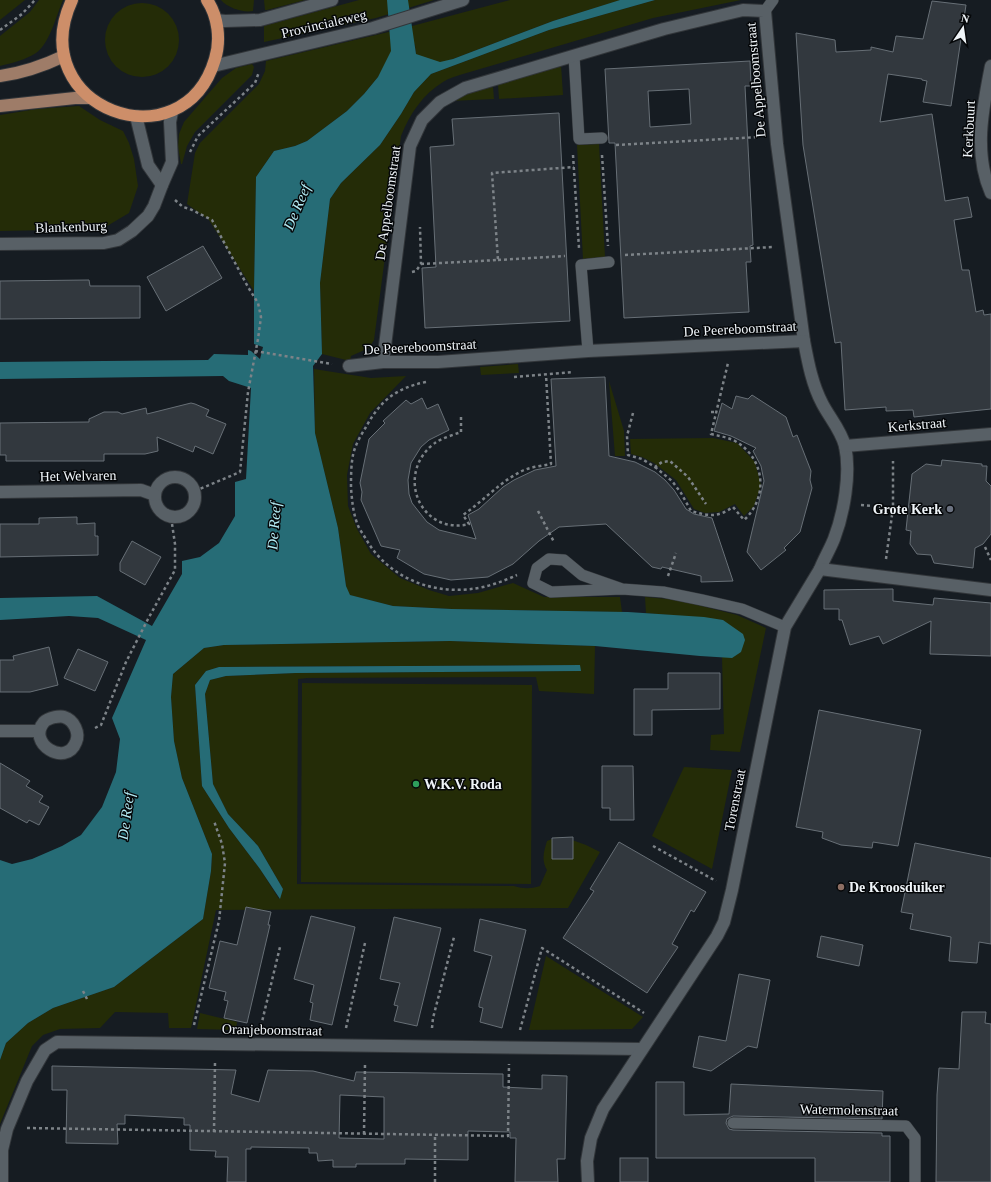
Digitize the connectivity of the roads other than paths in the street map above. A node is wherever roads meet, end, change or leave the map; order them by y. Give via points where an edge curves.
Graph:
1 (72, 0) edge
2 (207, 0) edge
3 (332, 0) edge
4 (463, 0) edge
5 (773, 0) edge
6 (765, 11) junction
7 (216, 20) junction
8 (64, 56) junction
9 (574, 56) junction
10 (213, 66) junction
11 (991, 66) edge
12 (0, 76) edge
13 (89, 98) junction
14 (0, 106) edge
15 (172, 112) junction
16 (136, 116) junction
17 (602, 142) road end
18 (162, 185) junction
19 (991, 193) edge
20 (0, 244) edge
21 (609, 259) road end
22 (804, 341) junction
23 (588, 351) junction
24 (383, 362) junction
25 (349, 366) dead end
26 (991, 434) edge
27 (845, 446) junction
28 (0, 492) edge
29 (155, 495) junction
30 (820, 569) junction
31 (622, 589) junction
32 (991, 590) edge
33 (785, 627) junction
34 (0, 731) edge
35 (39, 731) dead end
36 (642, 1049) junction
37 (733, 1124) dead end
38 (2, 1182) edge
39 (588, 1182) edge
40 (915, 1182) edge

1 - 8 highway via 65,18 62,37
2 - 7 highway
3 - 7 street, Provincialeweg via 260,20
4 - 10 street, Provincialeweg via 373,28
5 - 6 lane
6 - 9 street, De Appelboomstraat via 743,10 672,27
6 - 22 street, De Appelboomstraat via 776,136
7 - 10 highway via 218,43
8 - 12 main road via 41,67
8 - 13 highway via 73,79
9 - 17 lane via 579,139
9 - 24 street, De Appelboomstraat via 465,88 440,102 422,120 410,146
10 - 15 highway via 198,94
11 - 19 street, Kerkbuurt via 984,103 981,160
13 - 14 main road
13 - 16 highway via 119,114
15 - 16 highway
15 - 18 street, Blankenburg via 172,162
16 - 18 street via 148,165
18 - 20 street, Blankenburg via 148,216 118,240 104,243
21 - 23 lane via 580,260
22 - 23 street, De Peereboomstraat
22 - 27 street, De Peereboomstraat via 811,376 821,402
23 - 24 street, De Peereboomstraat via 438,362
24 - 25 street, De Peereboomstraat
26 - 27 street, Kerkstraat
27 - 30 street, Torenstraat via 847,474 844,507 834,539
28 - 29 street, Het Welvaren via 141,490
29 - 29 street via 161,482 173,476 187,480 195,491 195,505 185,515 171,517 162,513 156,504
30 - 32 street
30 - 33 street, Torenstraat
31 - 31 lane via 582,575 564,560 549,559 537,568 533,583 551,592
31 - 33 lane via 663,592 742,609
33 - 36 street, Torenstraat via 724,922
34 - 35 street
36 - 38 street, Oranjeboomstraat via 57,1042 45,1050 7,1129 2,1150
36 - 39 street, Torenstraat via 603,1109 591,1138 587,1161
37 - 40 lane, Watermolenstraat via 906,1126 915,1138

